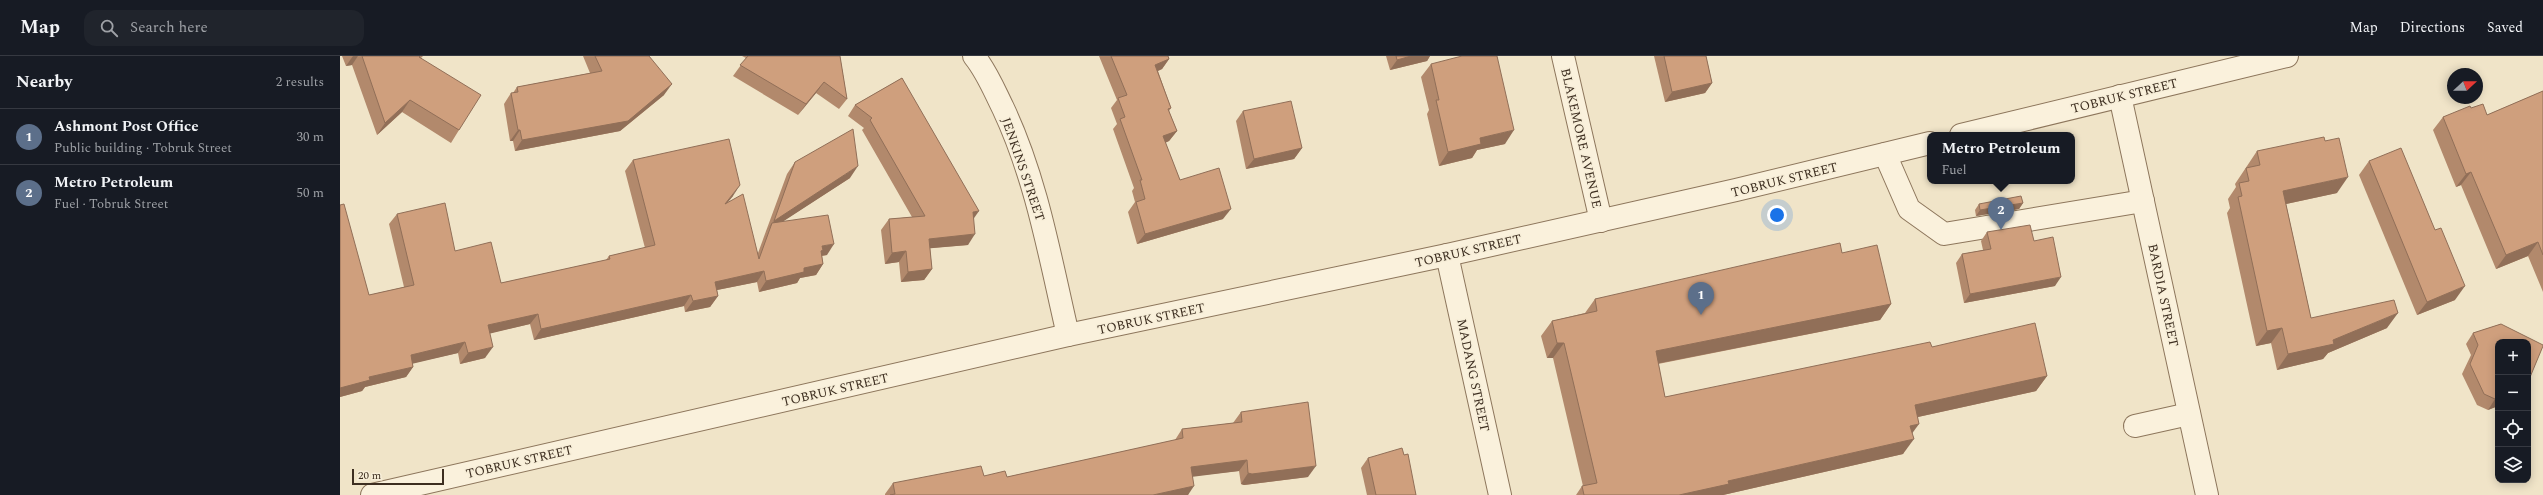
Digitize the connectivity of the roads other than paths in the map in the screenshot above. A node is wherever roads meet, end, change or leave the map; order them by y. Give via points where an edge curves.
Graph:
1 (974, 56) edge
2 (1563, 56) edge
3 (2287, 56) edge
4 (2120, 96) junction
5 (1973, 132) edge
6 (1927, 144) edge
7 (1885, 154) junction
8 (2143, 201) junction
9 (1601, 220) junction
10 (1447, 255) junction
11 (1068, 335) junction
12 (2189, 414) junction
13 (2135, 426) dead end
14 (372, 495) edge
15 (1500, 495) edge
16 (2207, 495) edge

1 - 11 street, JENKINS STREET via 986,71 1014,132 1035,192
2 - 9 street, BLAKEMORE AVENUE
3 - 4 street, TOBRUK STREET
4 - 5 street, TOBRUK STREET
4 - 8 street, BARDIA STREET
6 - 7 street, TOBRUK STREET
7 - 8 street via 1909,209 1944,234
7 - 9 street, TOBRUK STREET
8 - 12 street, BARDIA STREET
9 - 10 street, TOBRUK STREET
10 - 11 street, TOBRUK STREET
10 - 15 street, MADANG STREET
11 - 14 street, TOBRUK STREET
12 - 13 street
12 - 16 street, BARDIA STREET

